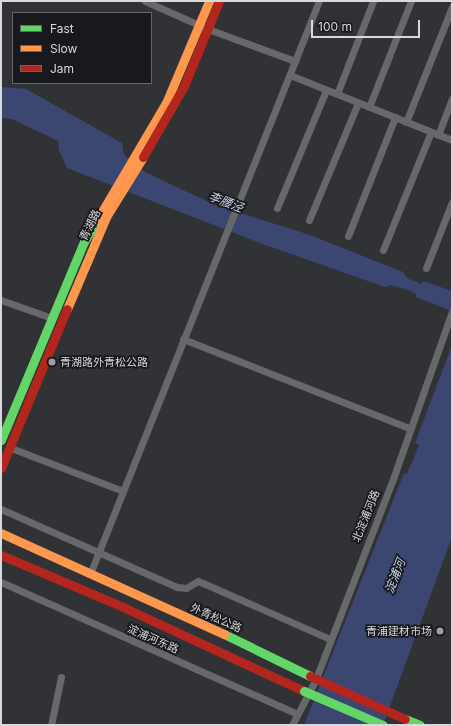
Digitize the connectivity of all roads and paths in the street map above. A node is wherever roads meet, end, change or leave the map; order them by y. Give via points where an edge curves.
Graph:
1 (145, 1) edge
2 (209, 1) edge
3 (219, 1) edge
4 (319, 1) edge
5 (373, 1) edge
6 (411, 1) edge
7 (452, 7) edge
8 (204, 27) junction
9 (295, 61) junction
10 (290, 75) junction
11 (326, 90) junction
12 (336, 94) junction
13 (452, 99) edge
14 (358, 103) junction
15 (369, 107) junction
16 (395, 117) junction
17 (406, 122) junction
18 (434, 133) junction
19 (452, 140) edge
20 (118, 190) junction
21 (452, 202) edge
22 (277, 208) dead end
23 (309, 220) dead end
24 (348, 236) dead end
25 (383, 250) dead end
26 (426, 268) dead end
27 (1, 300) edge
28 (452, 312) edge
29 (52, 318) junction
30 (184, 339) junction
31 (410, 429) junction
32 (1, 440) edge
33 (11, 448) junction
34 (1, 468) edge
35 (123, 491) junction
36 (1, 508) edge
37 (1, 533) edge
38 (99, 551) junction
39 (1, 555) edge
40 (90, 574) junction
41 (1, 582) edge
42 (330, 639) junction
43 (61, 677) dead end
44 (297, 714) junction
45 (51, 725) edge
46 (292, 725) edge
47 (383, 725) edge
48 (420, 725) edge

1 - 8 street
2 - 8 main road, 青湖路
3 - 8 main road, 青湖路
4 - 9 street
5 - 12 street
6 - 15 street
7 - 17 street
8 - 9 street
8 - 20 main road, 青湖路 via 137,160
9 - 10 street
10 - 11 street
10 - 30 street
11 - 12 street
11 - 22 street
12 - 14 street
13 - 18 street
14 - 15 street
14 - 23 street
15 - 16 street
16 - 17 street
16 - 24 street
17 - 18 street
18 - 19 street
18 - 25 street
20 - 29 main road, 青湖路 via 84,242
20 - 33 main road, 青湖路
21 - 26 street
27 - 29 street
28 - 31 street, 北淀浦河路
29 - 32 main road, 青湖路
30 - 31 street via 296,381
30 - 35 street
31 - 42 street, 北淀浦河路
33 - 34 main road, 青湖路
33 - 35 street
35 - 38 street
36 - 38 street
37 - 40 main road, 外青松公路
38 - 40 street
38 - 42 street via 178,587 186,588 198,581 202,582
39 - 47 main road, bridge
40 - 48 main road, 外青松公路, bridge
41 - 44 street, 淀浦河东路
42 - 44 street, 北淀浦河路 via 315,682
43 - 45 street
44 - 46 street, 北淀浦河路

